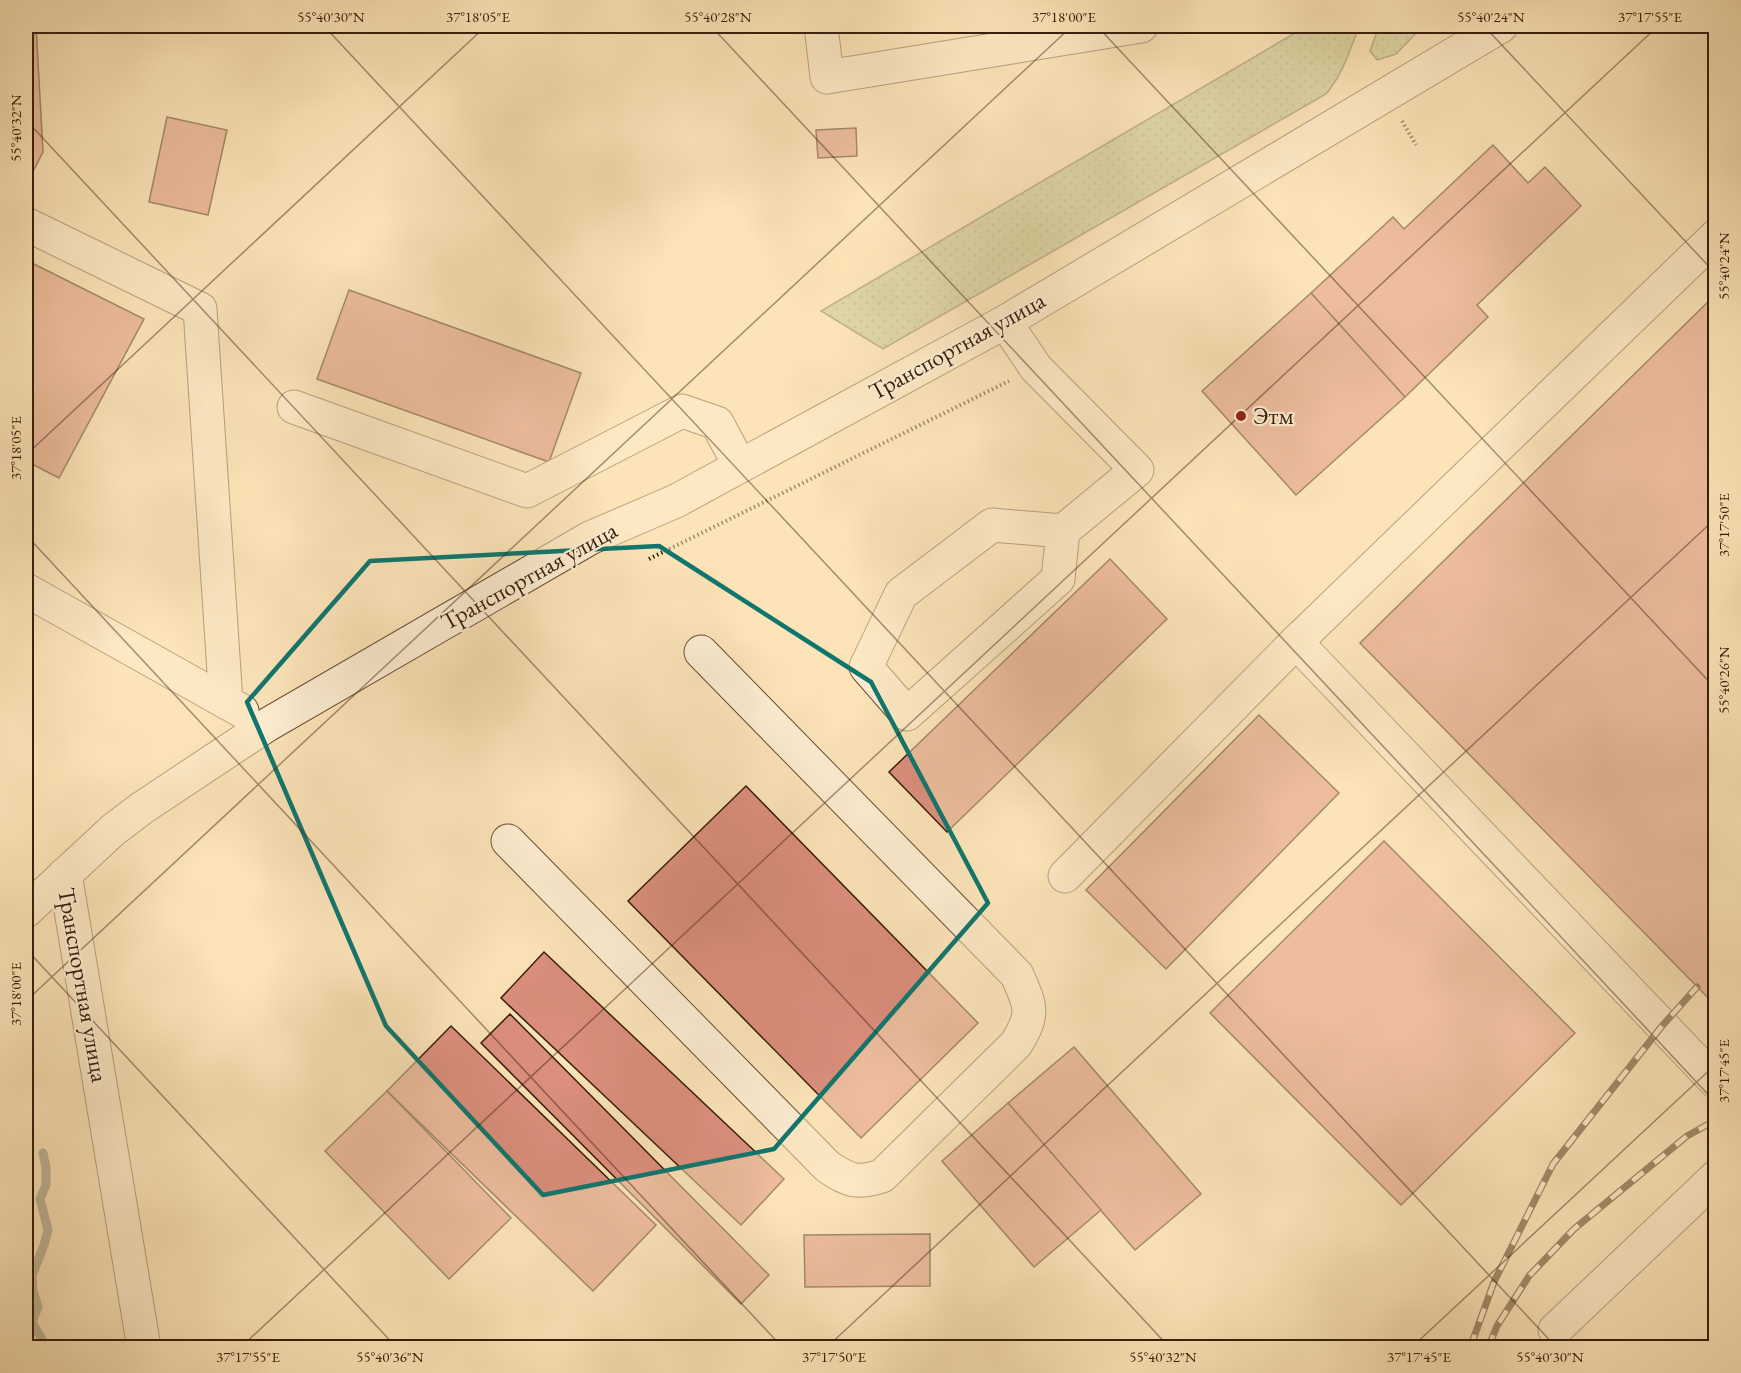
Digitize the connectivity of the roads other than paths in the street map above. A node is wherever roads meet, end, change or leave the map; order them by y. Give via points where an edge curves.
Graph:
1 (821, 26) edge
2 (1141, 26) edge
3 (1462, 26) edge
4 (1501, 26) edge
5 (1429, 68) junction
6 (26, 224) edge
7 (1716, 236) edge
8 (1005, 322) junction
9 (294, 407) dead end
10 (740, 466) junction
11 (1064, 531) junction
12 (26, 590) edge
13 (1296, 642) junction
14 (700, 652) dead end
15 (226, 702) junction
16 (267, 725) junction
17 (508, 841) dead end
18 (64, 874) junction
19 (1065, 876) dead end
20 (26, 911) edge
21 (1716, 1082) edge
22 (1716, 1178) edge
23 (1555, 1330) dead end
24 (144, 1347) edge

1 - 2 street via 827,77
3 - 5 street
4 - 5 street, Транспортная улица
5 - 8 street, Транспортная улица
6 - 15 street via 200,309
7 - 13 street
8 - 10 street, Транспортная улица
8 - 11 street via 1036,368 1137,470
9 - 10 street via 527,490 682,411 717,423
10 - 16 street, Транспортная улица via 676,501 590,538
11 - 11 street via 1058,579 907,714 866,667 901,594 992,525
12 - 15 street
13 - 19 street
13 - 21 street
14 - 17 street via 1017,975 1030,1005 1028,1025 1016,1044 882,1176 867,1181 848,1180 828,1167
15 - 16 street
16 - 18 street, Транспортная улица via 142,808
18 - 20 street
18 - 24 street, Транспортная улица
22 - 23 street

